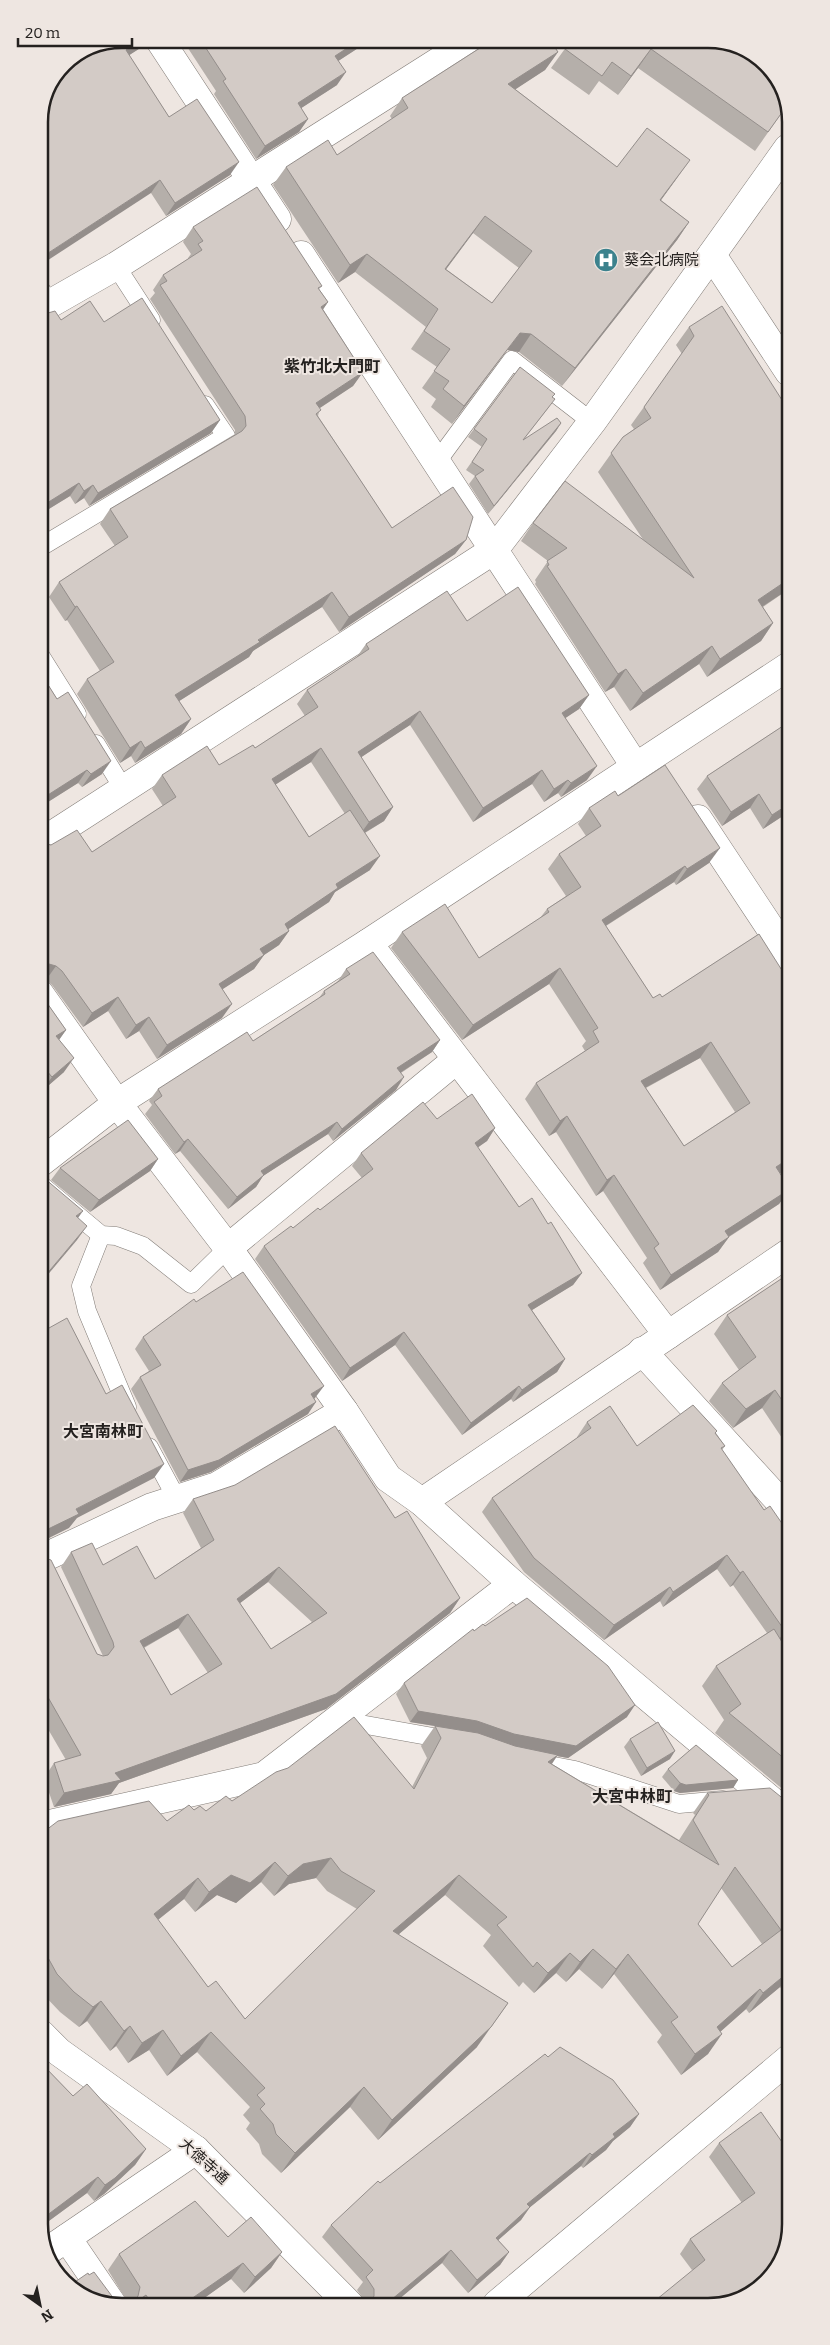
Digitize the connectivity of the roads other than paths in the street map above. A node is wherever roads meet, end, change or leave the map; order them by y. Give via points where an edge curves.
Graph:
1 (165, 48) edge
2 (460, 48) edge
3 (782, 156) edge
4 (250, 179) junction
5 (712, 255) junction
6 (116, 266) junction
7 (48, 298) edge
8 (158, 330) edge
9 (782, 361) edge
10 (194, 387) edge
11 (592, 422) junction
12 (436, 463) junction
13 (48, 543) edge
14 (494, 550) junction
15 (48, 668) edge
16 (782, 671) edge
17 (645, 760) junction
18 (123, 788) junction
19 (48, 838) edge
20 (368, 943) junction
21 (782, 946) edge
22 (48, 1005) edge
23 (456, 1060) junction
24 (117, 1103) junction
25 (48, 1157) edge
26 (48, 1191) edge
27 (101, 1235) junction
28 (228, 1248) junction
29 (782, 1257) edge
30 (668, 1335) junction
31 (642, 1351) junction
32 (344, 1411) junction
33 (178, 1500) junction
34 (422, 1502) junction
35 (782, 1504) edge
36 (48, 1562) edge
37 (513, 1584) junction
38 (337, 1720) junction
39 (466, 1743) edge
40 (521, 1759) edge
41 (750, 1798) junction
42 (782, 1813) edge
43 (48, 1824) edge
44 (48, 2041) edge
45 (782, 2065) edge
46 (196, 2150) junction
47 (56, 2245) edge
48 (104, 2295) edge
49 (342, 2297) edge
50 (505, 2298) edge

1 - 4 street
2 - 4 street
3 - 5 street
4 - 6 street
4 - 12 street
5 - 9 street
5 - 11 street
6 - 7 street
6 - 8 lane
10 - 13 lane via 226,436
11 - 12 lane via 512,360
11 - 14 street
12 - 14 street
14 - 17 street
14 - 18 street
15 - 18 lane
16 - 17 street
17 - 20 street
17 - 21 street via 676,786
18 - 19 street
20 - 23 street
20 - 24 street
22 - 24 street
23 - 28 street
23 - 30 street
24 - 25 street
24 - 28 street
26 - 27 lane
27 - 28 lane via 116,1236 143,1246 191,1284
27 - 33 lane via 80,1286 87,1311 110,1371
28 - 32 street
29 - 30 street
30 - 31 street
31 - 34 street
31 - 35 street
32 - 33 street via 218,1486
32 - 34 street via 388,1478
33 - 36 street via 152,1508
34 - 37 street
37 - 38 street
37 - 41 street
38 - 39 lane
38 - 43 street via 264,1776
40 - 41 lane via 575,1770 678,1804
41 - 42 street
44 - 46 street, 大徳寺通
45 - 50 street
46 - 47 street
46 - 49 street, 大徳寺通
47 - 48 street

